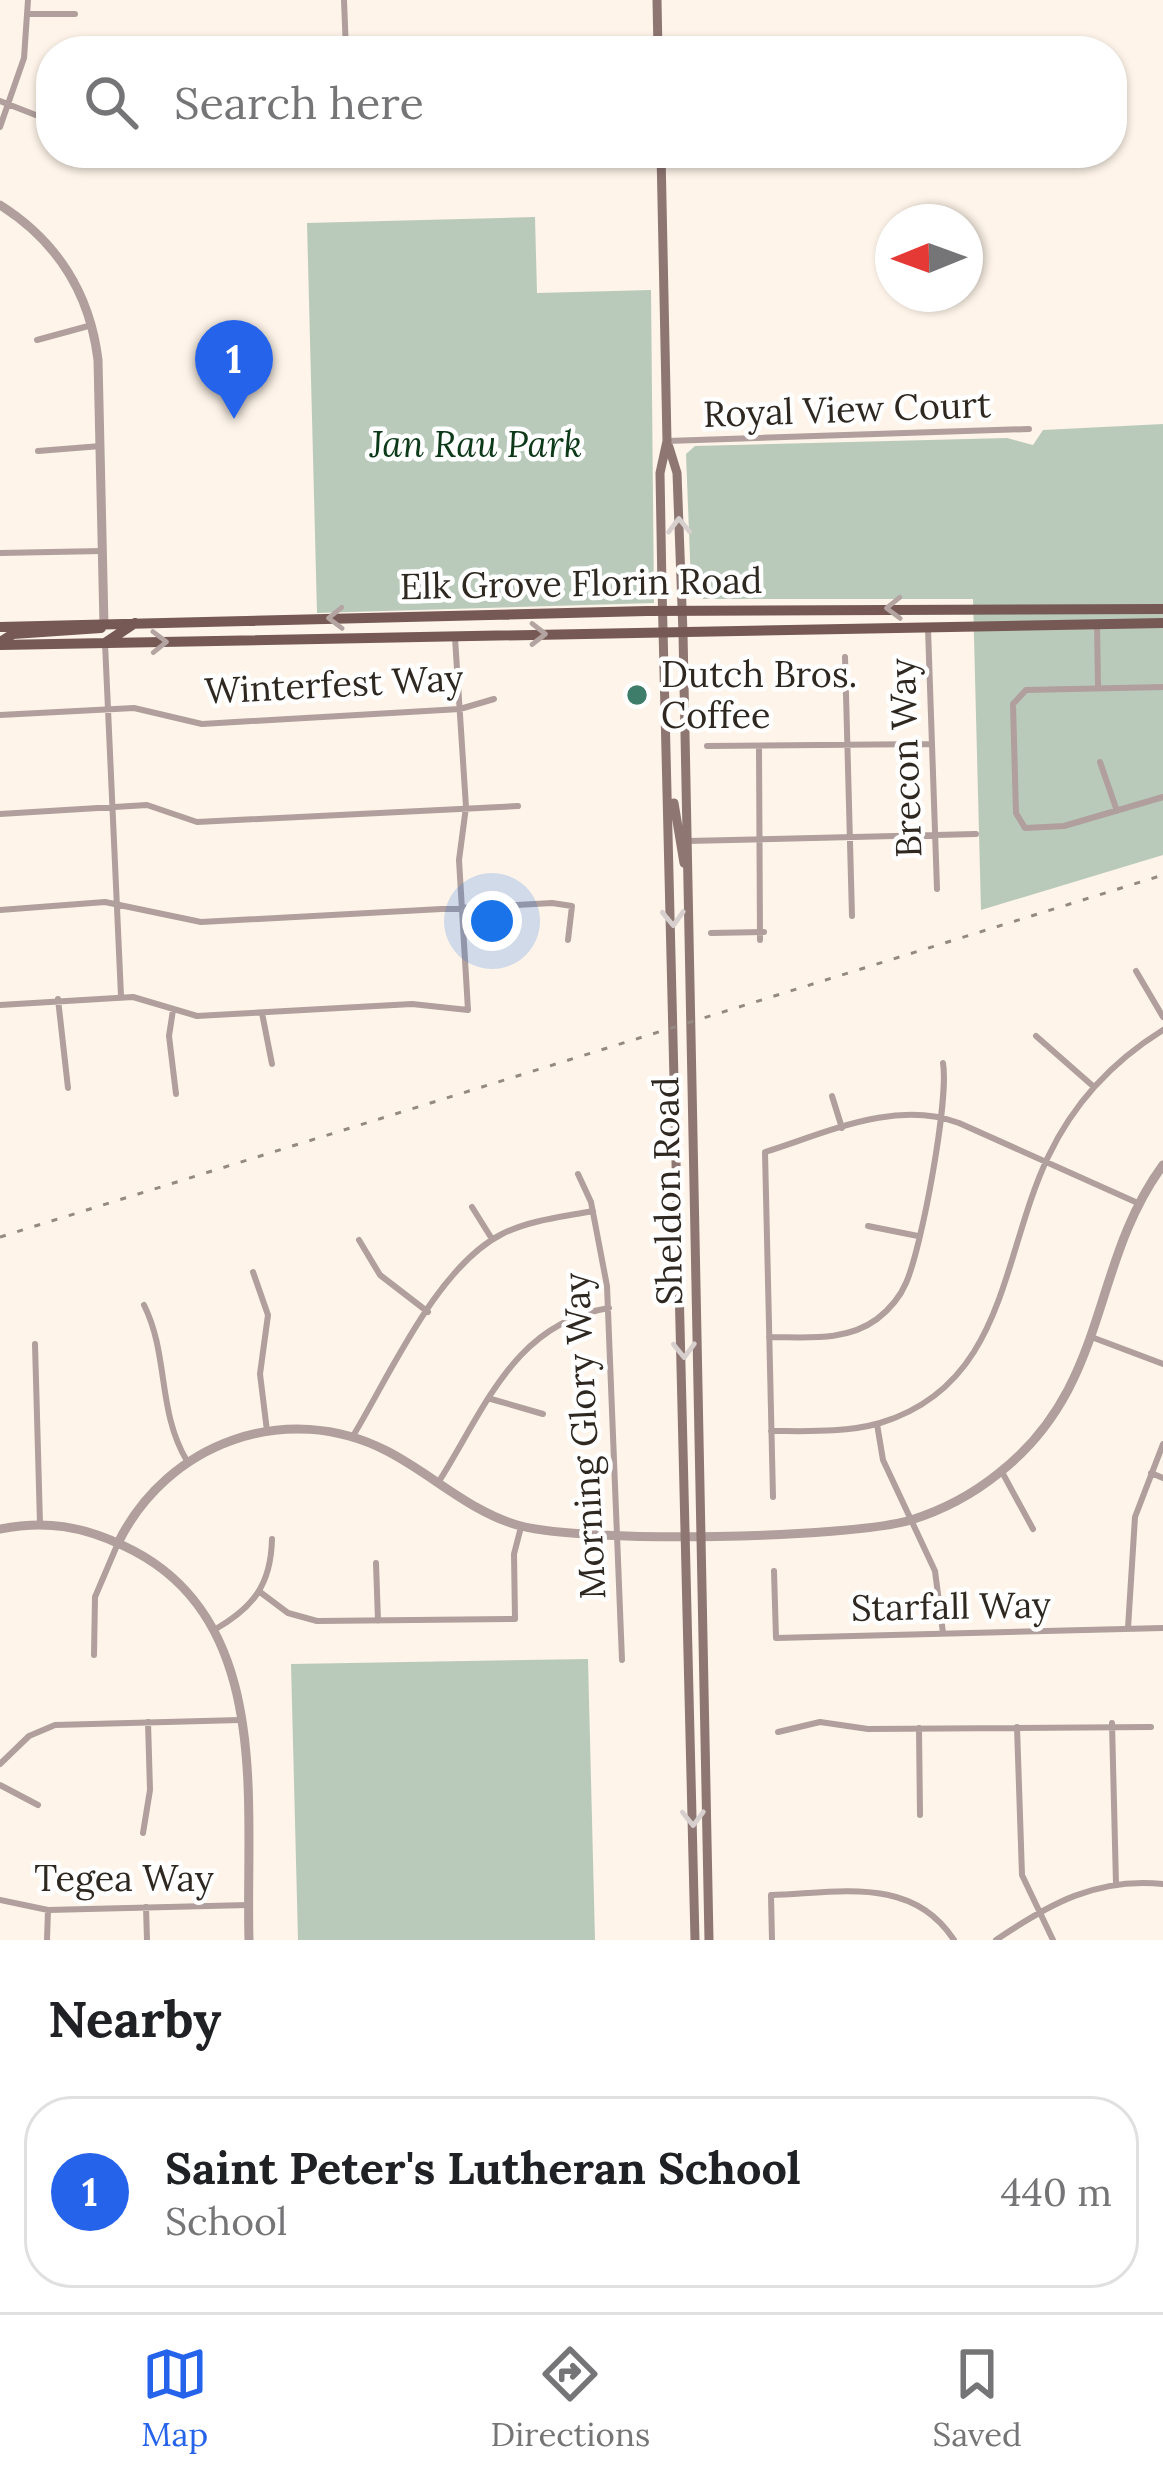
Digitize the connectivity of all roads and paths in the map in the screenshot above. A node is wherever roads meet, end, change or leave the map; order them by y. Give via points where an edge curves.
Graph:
1 (28, 0) edge
2 (344, 0) edge
3 (657, 0) edge
4 (28, 14) junction
5 (75, 14) dead end
6 (345, 36) edge
7 (658, 36) edge
8 (4, 103) edge
9 (36, 116) edge
10 (0, 127) edge
11 (661, 168) edge
12 (0, 205) edge
13 (92, 325) junction
14 (37, 340) dead end
15 (1029, 429) dead end
16 (667, 442) junction
17 (101, 446) junction
18 (38, 451) dead end
19 (104, 551) junction
20 (0, 554) edge
21 (950, 609) junction
22 (1163, 609) edge
23 (663, 611) junction
24 (682, 612) junction
25 (136, 622) junction
26 (1163, 623) edge
27 (1096, 624) junction
28 (104, 625) junction
29 (928, 625) junction
30 (0, 627) edge
31 (664, 633) junction
32 (683, 633) junction
33 (455, 635) junction
34 (0, 644) edge
35 (105, 644) junction
36 (844, 657) dead end
37 (1163, 687) edge
38 (1098, 688) junction
39 (494, 699) dead end
40 (105, 709) junction
41 (460, 709) junction
42 (0, 715) edge
43 (932, 744) junction
44 (847, 745) junction
45 (707, 746) dead end
46 (759, 746) junction
47 (1100, 762) dead end
48 (670, 797) junction
49 (1163, 797) edge
50 (110, 805) junction
51 (518, 806) dead end
52 (466, 807) junction
53 (1117, 811) junction
54 (0, 814) edge
55 (976, 834) dead end
56 (935, 836) junction
57 (848, 837) junction
58 (762, 839) junction
59 (688, 841) junction
60 (688, 874) junction
61 (937, 889) dead end
62 (116, 905) junction
63 (462, 907) junction
64 (0, 910) edge
65 (852, 916) dead end
66 (711, 933) dead end
67 (568, 940) dead end
68 (1136, 971) dead end
69 (121, 996) junction
70 (58, 999) junction
71 (0, 1006) edge
72 (173, 1010) junction
73 (262, 1012) junction
74 (1163, 1017) edge
75 (1163, 1030) edge
76 (1036, 1036) dead end
77 (943, 1063) dead end
78 (272, 1064) dead end
79 (1094, 1087) junction
80 (68, 1088) dead end
81 (176, 1094) dead end
82 (832, 1096) dead end
83 (940, 1117) junction
84 (842, 1128) junction
85 (1046, 1162) junction
86 (1163, 1165) edge
87 (578, 1174) dead end
88 (1140, 1204) junction
89 (472, 1207) dead end
90 (593, 1210) junction
91 (868, 1226) dead end
92 (918, 1236) junction
93 (492, 1239) junction
94 (359, 1240) dead end
95 (253, 1272) dead end
96 (144, 1305) dead end
97 (609, 1308) junction
98 (428, 1312) junction
99 (769, 1337) junction
100 (1094, 1338) junction
101 (35, 1344) dead end
102 (1163, 1364) edge
103 (491, 1399) junction
104 (543, 1414) dead end
105 (877, 1424) junction
106 (268, 1431) junction
107 (771, 1431) junction
108 (353, 1436) junction
109 (1163, 1444) edge
110 (187, 1461) junction
111 (1001, 1472) junction
112 (1151, 1473) junction
113 (1163, 1478) edge
114 (438, 1483) junction
115 (773, 1497) dead end
116 (911, 1520) junction
117 (40, 1523) junction
118 (521, 1526) junction
119 (0, 1529) edge
120 (1033, 1529) dead end
121 (617, 1532) junction
122 (688, 1533) junction
123 (701, 1533) junction
124 (272, 1540) dead end
125 (118, 1544) junction
126 (376, 1563) dead end
127 (774, 1571) dead end
128 (260, 1592) junction
129 (378, 1621) junction
130 (1128, 1628) junction
131 (1163, 1628) edge
132 (214, 1630) junction
133 (943, 1633) junction
134 (94, 1655) dead end
135 (622, 1660) dead end
136 (244, 1720) junction
137 (148, 1723) junction
138 (1112, 1724) junction
139 (1151, 1726) dead end
140 (1017, 1727) junction
141 (919, 1728) junction
142 (778, 1732) dead end
143 (0, 1764) edge
144 (0, 1785) edge
145 (38, 1804) dead end
146 (920, 1815) dead end
147 (143, 1833) dead end
148 (1116, 1884) junction
149 (1163, 1884) edge
150 (0, 1900) edge
151 (248, 1905) junction
152 (146, 1907) junction
153 (48, 1910) junction
154 (1038, 1911) junction
155 (47, 1940) edge
156 (147, 1940) edge
157 (249, 1940) edge
158 (695, 1940) edge
159 (709, 1940) edge
160 (772, 1940) edge
161 (954, 1940) edge
162 (996, 1940) edge
163 (1052, 1940) edge

1 - 4 street
2 - 6 street
3 - 7 main road
4 - 5 street
4 - 8 street via 24,58
8 - 9 street
8 - 10 street
11 - 16 main road, Sheldon Road
12 - 13 street via 61,259
13 - 14 street
13 - 17 street
15 - 16 street, Royal View Court
16 - 23 main road, Sheldon Road via 660,473
24 -> 16 main road, Sheldon Road via 677,472
17 - 18 street
17 - 19 street
19 - 20 street
19 - 28 street
21 - 22 main road, Elk Grove Florin Road
21 -> 24 main road, Elk Grove Florin Road
21 - 29 main road
23 - 24 main road, Elk Grove Florin Road
23 -> 25 main road, Elk Grove Florin Road
23 - 31 main road, Sheldon Road
24 - 32 main road, Sheldon Road
25 - 28 main road, Elk Grove Florin Road
25 - 35 main road
26 - 27 main road, Elk Grove Florin Road
27 - 29 main road, Elk Grove Florin Road
27 - 38 street
28 - 30 main road, Elk Grove Florin Road
28 - 34 main road via 86,633 14,634
29 - 32 main road, Elk Grove Florin Road
29 - 43 street, Brecon Way
31 - 32 main road, Elk Grove Florin Road
33 -> 31 main road, Elk Grove Florin Road
31 - 48 main road, Sheldon Road
32 - 59 main road, Sheldon Road
35 -> 33 main road, Elk Grove Florin Road
33 - 41 street
34 - 35 main road, Elk Grove Florin Road
35 - 40 street
36 - 44 street
37 - 38 street
38 - 53 street via 1016,695 1016,813 1018,823 1035,830
39 - 41 street, Winterfest Way
40 - 41 street, Winterfest Way via 202,724
40 - 42 street, Winterfest Way
40 - 50 street
41 - 52 street
43 - 44 street
43 - 56 street, Brecon Way
44 - 46 street
44 - 57 street
45 - 46 street
46 - 58 street
47 - 53 street
48 - 60 main road
48 -> 122 main road, Sheldon Road
49 - 53 street
50 - 52 street via 147,805 197,822
50 - 54 street
50 - 62 street
51 - 52 street
52 - 63 street
55 - 56 street
56 - 57 street
56 - 61 street, Brecon Way
57 - 58 street
57 - 65 street
58 - 59 street
58 - 66 street via 762,936
59 - 60 main road, Sheldon Road
60 - 123 main road, Sheldon Road
62 - 63 street via 201,922
62 - 64 street
62 - 69 street
63 - 67 street via 572,906
63 - 73 street via 468,1010 412,1004
68 - 74 street
69 - 70 street
69 - 72 street
70 - 71 street
70 - 80 street
72 - 73 street
72 - 81 street
73 - 78 street
75 - 79 street
76 - 79 street
77 - 83 street
79 - 85 street
82 - 84 street
83 - 84 street via 894,1114
83 - 85 street
83 - 92 street
84 - 99 street via 764,1152
85 - 88 street
85 - 105 street via 976,1354 936,1395
86 - 88 street
87 - 90 street, Morning Glory Way
88 - 100 street
89 - 93 street
90 - 93 street
90 - 97 street, Morning Glory Way
91 - 92 street
92 - 99 street via 906,1282 877,1319 843,1334
93 - 98 street
94 - 98 street via 387,1282
95 - 106 street via 267,1306 260,1374
96 - 110 street via 157,1338 170,1432
97 - 103 street via 542,1331
97 - 121 street, Morning Glory Way
98 - 108 street
99 - 107 street
100 - 102 street
100 - 111 street via 1061,1405
101 - 117 street
103 - 104 street
103 - 114 street
105 - 107 street
105 - 116 street via 883,1460
106 - 108 street
106 - 110 street
107 - 115 street
108 - 114 street
109 - 112 street
110 - 125 street via 149,1495
111 - 116 street
111 - 120 street
112 - 113 street
112 - 130 street via 1129,1554
114 - 118 street
116 - 123 street via 850,1530
116 - 133 street via 935,1571
117 - 119 street
117 - 125 street
118 - 121 street
118 - 129 street via 515,1619
121 - 122 street
121 - 135 street, Morning Glory Way
122 - 123 street
122 -> 158 main road, Sheldon Road
123 - 159 main road, Sheldon Road
124 - 128 street
125 - 132 street via 165,1573
125 - 134 street via 95,1597
126 - 129 street
127 - 133 street, Starfall Way via 776,1637
128 - 129 street via 307,1620
128 - 132 street
130 - 131 street, Starfall Way
130 - 133 street, Starfall Way
132 - 136 street
136 - 137 street
136 - 151 street
137 - 143 street via 55,1725 29,1736
137 - 147 street
138 - 139 street
138 - 140 street
138 - 148 street
140 - 141 street
140 - 154 street via 1021,1865
141 - 142 street via 820,1722
141 - 146 street
144 - 145 street
148 - 149 street
148 - 154 street
150 - 153 street, Tegea Way
151 - 152 street, Tegea Way
151 - 157 street
152 - 153 street, Tegea Way
152 - 156 street
153 - 155 street
154 - 162 street
154 - 163 street
160 - 161 street via 771,1894 874,1892 917,1902

